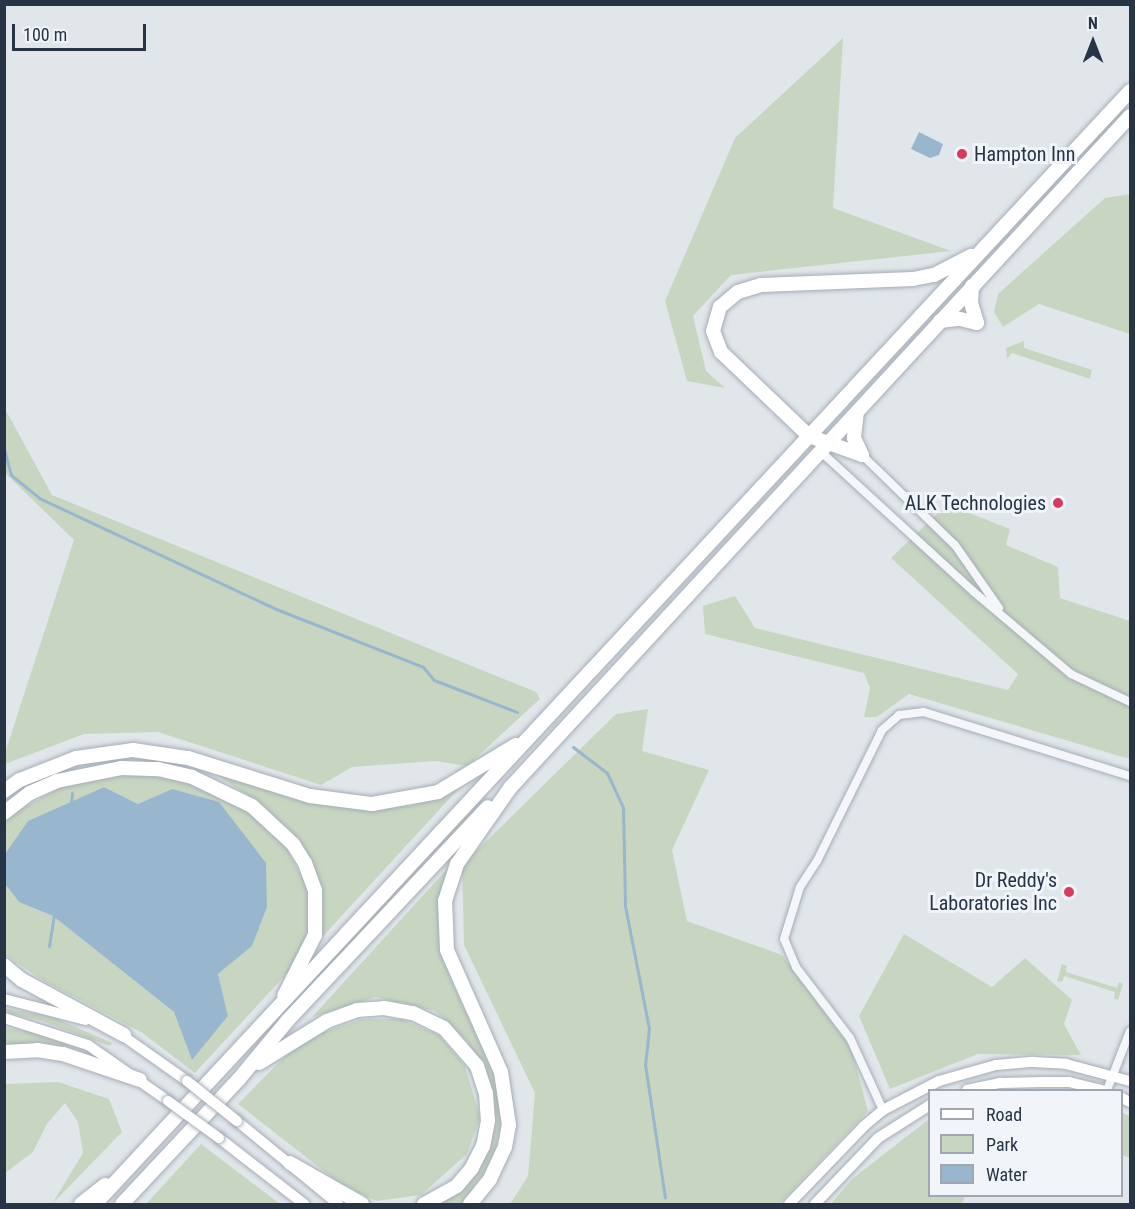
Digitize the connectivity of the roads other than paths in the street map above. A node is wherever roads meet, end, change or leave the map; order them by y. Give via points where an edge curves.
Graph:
1 (1131, 91) edge
2 (1131, 116) edge
3 (978, 253) junction
4 (972, 286) junction
5 (940, 321) junction
6 (858, 409) junction
7 (809, 436) junction
8 (824, 446) junction
9 (862, 455) junction
10 (1004, 614) junction
11 (1131, 702) edge
12 (526, 738) junction
13 (1131, 776) edge
14 (510, 788) junction
15 (4, 791) edge
16 (4, 813) edge
17 (4, 965) edge
18 (4, 999) edge
19 (276, 1011) junction
20 (4, 1018) edge
21 (1131, 1031) edge
22 (124, 1035) junction
23 (4, 1052) edge
24 (1113, 1075) junction
25 (239, 1079) junction
26 (140, 1080) junction
27 (1131, 1081) edge
28 (972, 1089) edge
29 (1098, 1089) edge
30 (1107, 1089) edge
31 (928, 1106) edge
32 (883, 1110) junction
33 (290, 1163) junction
34 (133, 1164) junction
35 (490, 1179) junction
36 (81, 1204) edge
37 (95, 1204) edge
38 (122, 1204) edge
39 (304, 1204) edge
40 (338, 1204) edge
41 (362, 1204) edge
42 (423, 1204) edge
43 (470, 1204) edge
44 (482, 1204) edge
45 (789, 1204) edge
46 (815, 1204) edge

1 - 3 highway
2 - 4 highway
3 - 7 highway
3 - 7 highway via 934,275 912,279 760,285 738,292 720,307 713,331 721,352
4 - 5 highway
4 - 5 highway via 971,303 977,323 960,319
5 - 6 highway
6 - 8 highway
6 - 9 highway via 853,424
7 - 8 highway
7 - 12 highway
8 - 9 highway
8 - 10 street via 974,592
8 - 14 highway
9 - 10 street via 955,545
10 - 11 street via 1071,674
12 - 15 highway via 438,792 372,804 310,796 188,758 133,750 76,758 20,780
12 - 19 highway via 497,776
13 - 32 street via 924,712 899,715 882,730 823,851 800,887 784,939 796,967 850,1038
14 - 25 highway via 474,819 288,1020
14 - 35 highway via 457,864 445,901 444,927 455,973 501,1072 507,1097 505,1147
16 - 19 highway via 30,793 57,781 121,768 158,769 192,777 252,806 292,844 315,890 315,935
17 - 22 highway via 22,980
18 - 22 street via 69,1014
19 - 34 highway
20 - 26 street via 88,1045
21 - 24 street
22 - 33 street, bridge
23 - 26 highway via 37,1050 63,1054
24 - 27 street
24 - 30 street
24 - 32 street via 1066,1064 996,1065 939,1081
25 - 38 highway
25 - 42 highway via 278,1049 327,1021 357,1010 384,1008 413,1013 444,1028 477,1066 486,1093 488,1121 483,1146 472,1168 457,1186
26 - 39 street, bridge
28 - 29 street via 1001,1083 1042,1082 1069,1082
31 - 46 street via 878,1138
32 - 45 street
33 - 40 street
33 - 41 highway
34 - 36 highway
34 - 37 highway
35 - 43 highway
35 - 44 highway

